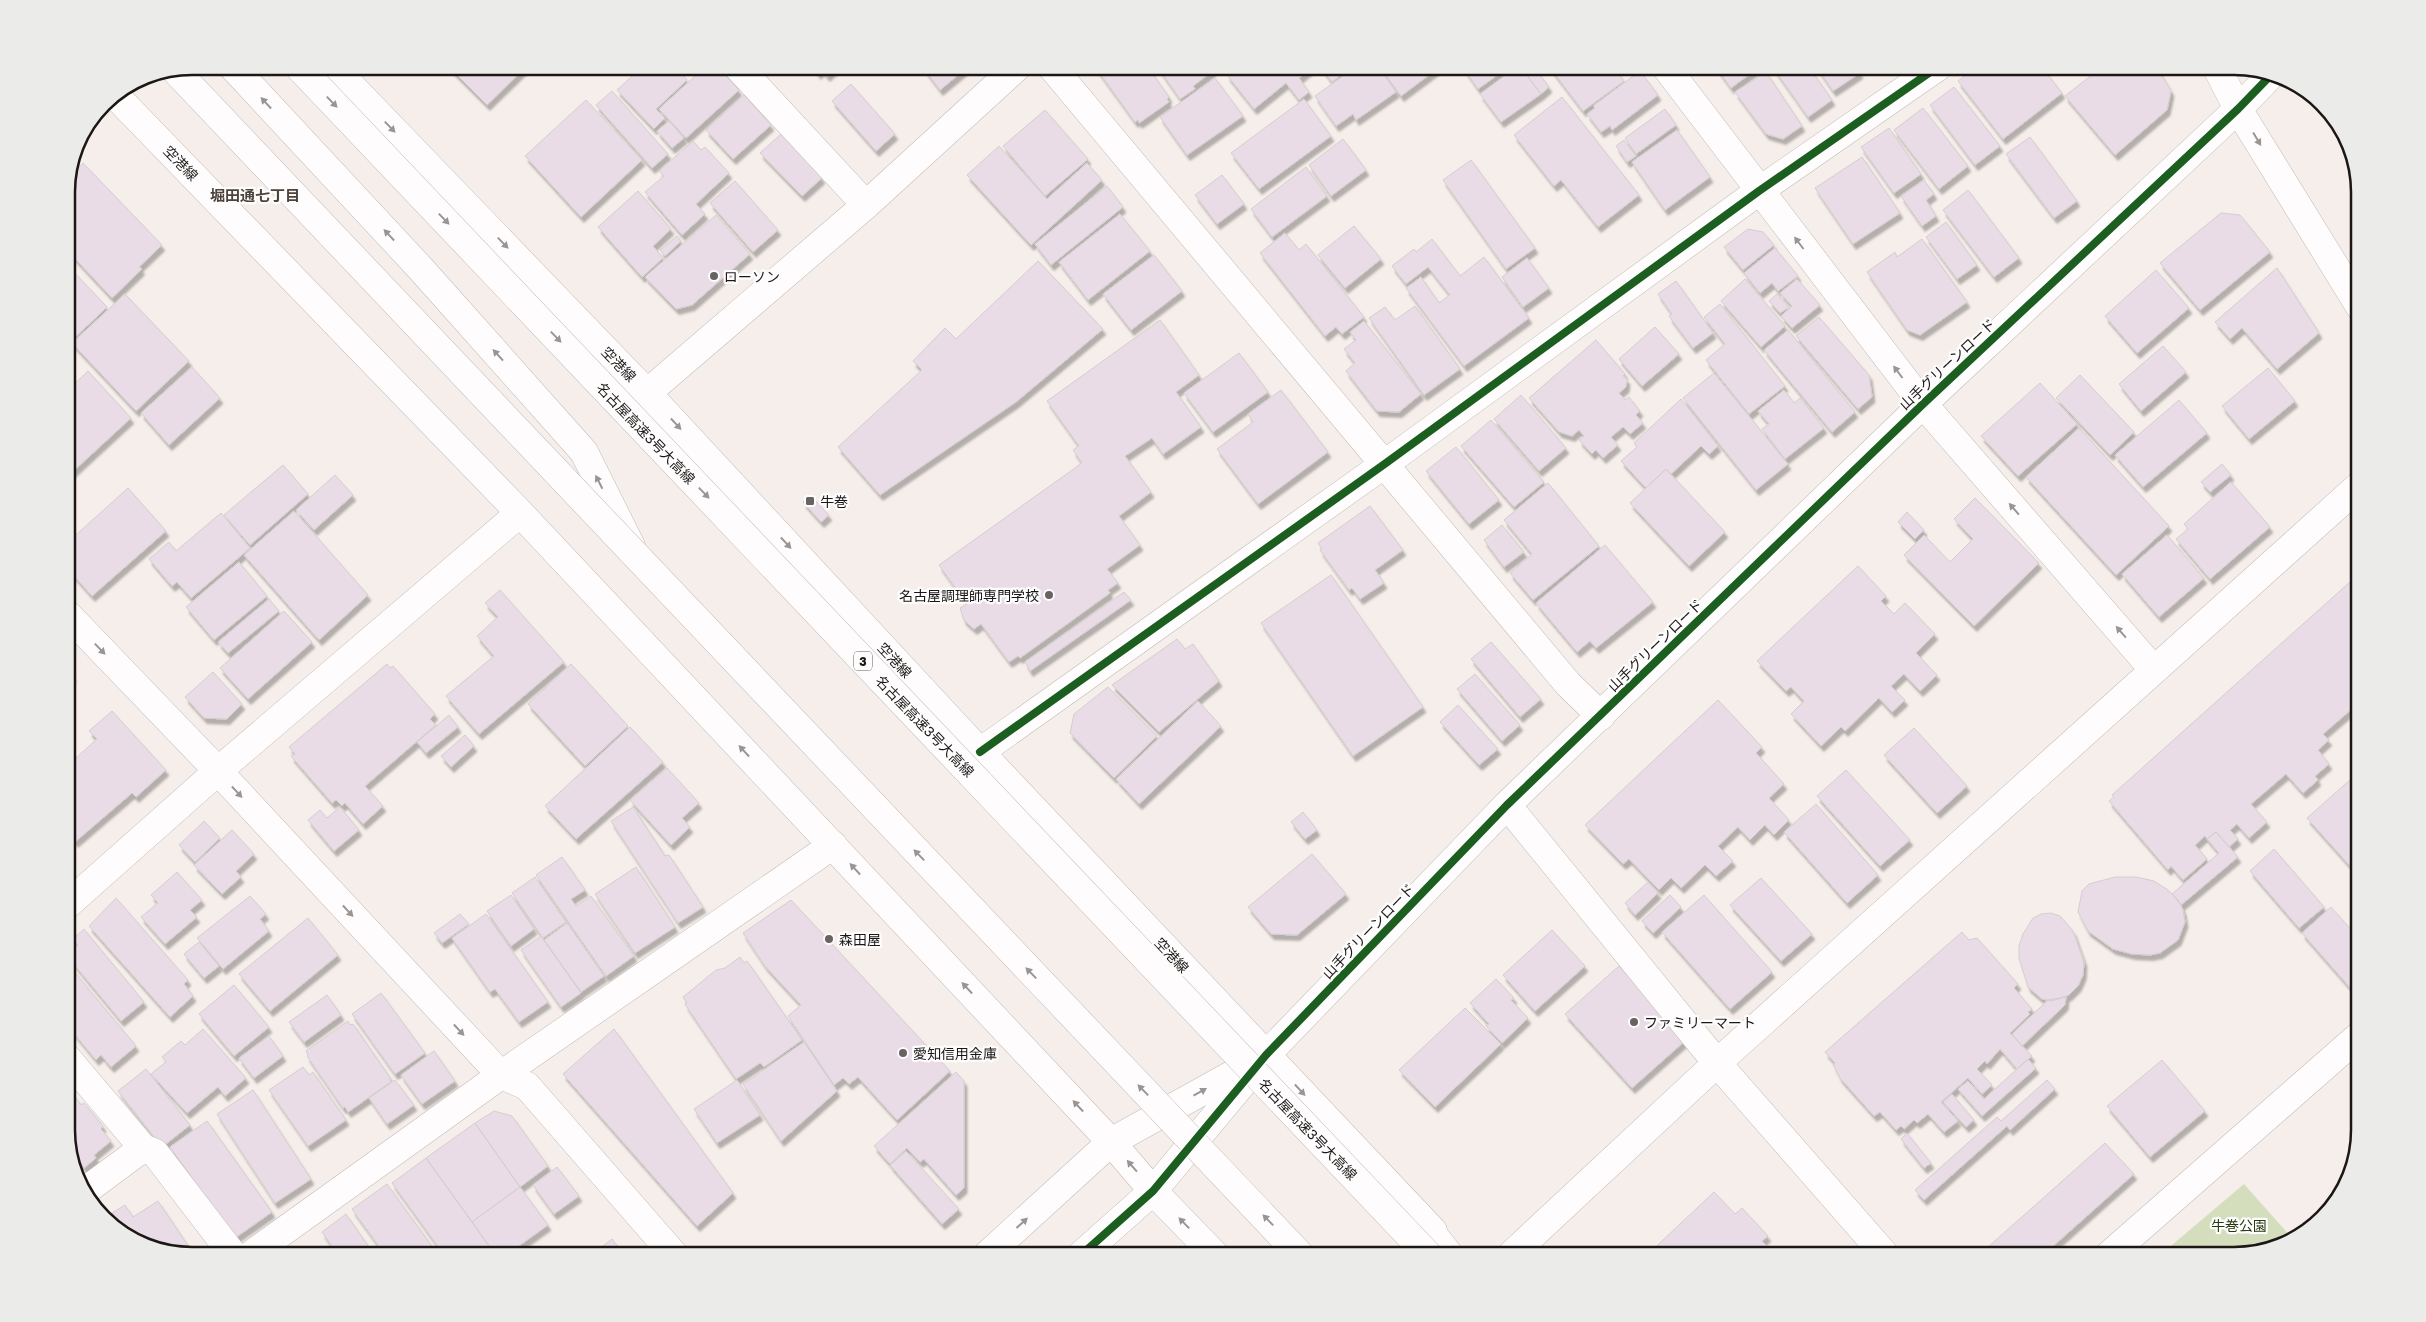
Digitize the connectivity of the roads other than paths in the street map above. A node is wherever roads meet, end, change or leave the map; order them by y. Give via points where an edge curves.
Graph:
1 (240, 75) edge
2 (307, 75) edge
3 (341, 75) edge
4 (745, 75) edge
5 (1008, 75) edge
6 (1059, 75) edge
7 (1672, 75) edge
8 (1926, 75) edge
9 (2221, 75) edge
10 (180, 76) edge
11 (2266, 80) edge
12 (121, 100) edge
13 (2238, 109) junction
14 (1759, 191) junction
15 (866, 205) junction
16 (2351, 292) edge
17 (647, 393) junction
18 (1923, 404) junction
19 (1386, 463) junction
20 (2351, 493) edge
21 (520, 513) junction
22 (636, 556) junction
23 (75, 623) edge
24 (2153, 669) junction
25 (1601, 716) junction
26 (980, 752) junction
27 (218, 771) junction
28 (1507, 805) junction
29 (832, 845) junction
30 (75, 897) edge
31 (2351, 1043) edge
32 (1266, 1055) junction
33 (1717, 1064) junction
34 (75, 1069) edge
35 (502, 1075) junction
36 (1111, 1142) junction
37 (143, 1148) junction
38 (90, 1187) edge
39 (1154, 1191) junction
40 (1416, 1213) junction
41 (227, 1247) edge
42 (261, 1247) edge
43 (667, 1247) edge
44 (996, 1247) edge
45 (1090, 1247) edge
46 (1207, 1247) edge
47 (1292, 1247) edge
48 (1420, 1247) edge
49 (1443, 1247) edge
50 (1448, 1247) edge
51 (1520, 1247) edge
52 (1878, 1247) edge
53 (2118, 1247) edge

22 -> 1 main road, bridge via 584,452 421,269
2 -> 48 main road, 名古屋高速3号大高線 / 3, bridge
3 -> 17 main road, 空港線
4 - 15 main road
5 - 15 main road
6 - 19 main road
7 - 14 main road
8 - 14 main road
9 - 13 main road
10 - 22 main road, bridge
11 - 13 main road, 山手グリーンロード
12 - 21 main road, 空港線
13 -> 16 main road
13 - 18 main road, 山手グリーンロード
18 -> 14 main road
14 - 19 main road
15 - 17 main road
17 -> 26 main road, 空港線
24 -> 18 main road
18 - 25 main road, 山手グリーンロード
19 - 25 main road via 1568,684
19 - 26 main road
20 - 24 main road
21 - 27 main road
29 -> 21 main road, 空港線
47 -> 22 main road, bridge
23 -> 27 main road
24 - 33 main road
25 - 28 main road, 山手グリーンロード
26 - 32 main road, 空港線
27 - 30 main road
27 -> 35 main road
28 - 32 main road, 山手グリーンロード
28 - 33 main road
29 - 35 main road
36 -> 29 main road, 空港線
31 - 53 main road
36 -> 32 main road, 山手グリーンロード
32 - 39 main road, 山手グリーンロード
32 -> 40 main road, 空港線
33 - 51 main road
33 - 52 main road
34 - 37 main road
35 - 42 main road
35 - 43 main road via 527,1086
39 -> 36 main road, 空港線
44 -> 36 main road, 山手グリーンロード
37 - 38 main road
37 - 41 main road via 155,1153
39 - 45 main road, 山手グリーンロード
46 -> 39 main road, 空港線
40 - 49 main road
40 - 50 main road, 空港線

